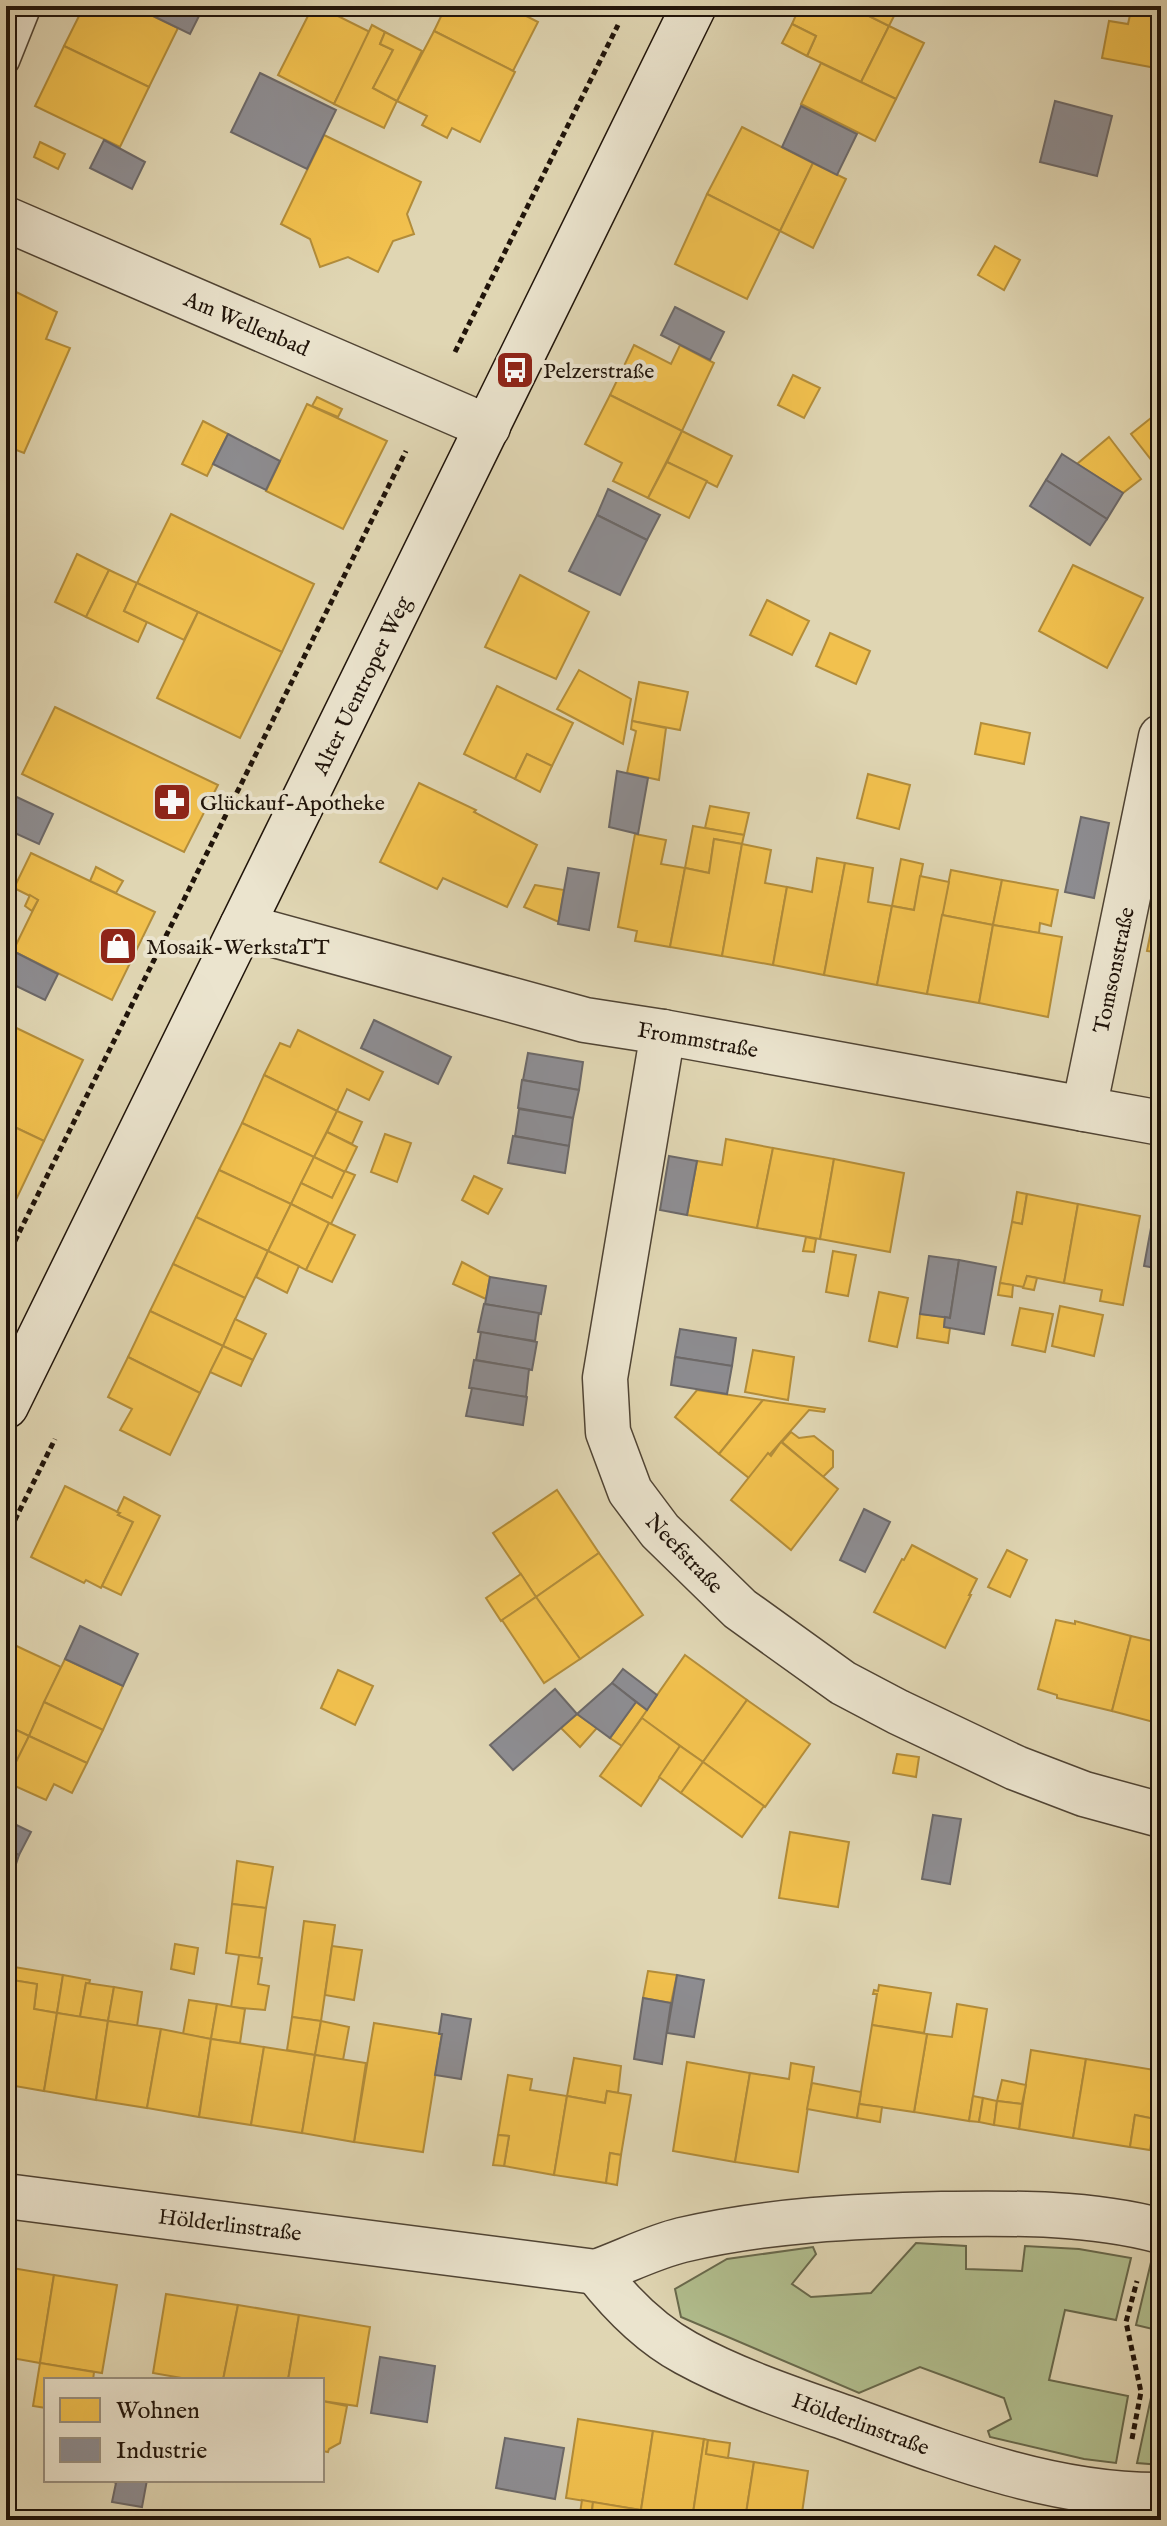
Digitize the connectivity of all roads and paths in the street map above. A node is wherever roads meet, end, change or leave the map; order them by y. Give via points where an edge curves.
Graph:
1 (28, 6) edge
2 (694, 6) edge
3 (620, 20) dead end
4 (6, 61) edge
5 (6, 219) edge
6 (430, 402) junction
7 (488, 427) junction
8 (1161, 737) edge
9 (242, 926) junction
10 (663, 1032) junction
11 (1084, 1109) junction
12 (1161, 1123) edge
13 (6, 1259) edge
14 (6, 1406) edge
15 (1161, 1815) edge
16 (6, 2196) edge
17 (1156, 2229) edge
18 (596, 2272) junction
19 (1142, 2495) edge

1 - 4 lane
2 - 7 street, Alter Uentroper Weg
3 - 6 path
5 - 6 street, Am Wellenbad
6 - 7 street, Am Wellenbad
6 - 13 path
7 - 9 street, Alter Uentroper Weg
8 - 11 street, Tomsonstraße
9 - 10 street, Frommstraße via 585,1020
9 - 14 street, Alter Uentroper Weg
10 - 11 street, Frommstraße
10 - 15 street, Neefstraße via 605,1378 608,1432 630,1491 660,1531 740,1609 843,1683 1016,1768
11 - 12 street, Frommstraße
16 - 18 street, Hölderlinstraße
17 - 18 street, Hölderlinstraße via 1079,2217 993,2213 858,2216 768,2224 679,2241
17 - 19 path via 1126,2322 1141,2392
18 - 19 street, Hölderlinstraße via 622,2305 655,2332 722,2370 953,2457 1038,2481

